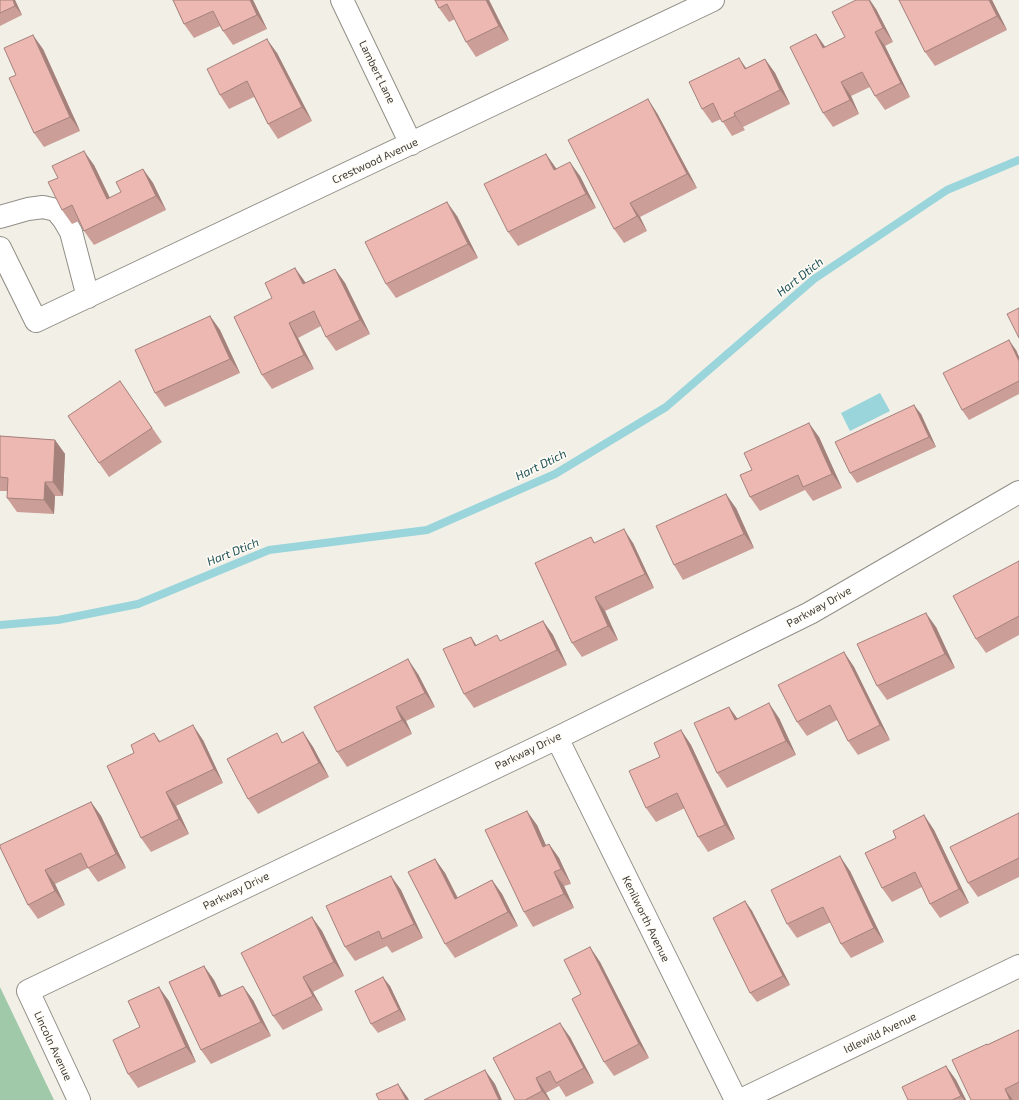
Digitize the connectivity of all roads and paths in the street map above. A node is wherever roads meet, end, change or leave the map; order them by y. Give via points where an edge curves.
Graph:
1 (342, 0) edge
2 (713, 0) edge
3 (411, 144) junction
4 (0, 217) edge
5 (0, 248) edge
6 (88, 297) junction
7 (1019, 492) edge
8 (557, 738) junction
9 (1019, 966) edge
10 (28, 991) joint
11 (79, 1100) edge
12 (736, 1100) edge
13 (741, 1100) edge

1 - 3 street, Lambert Lane
2 - 3 street, Crestwood Avenue
3 - 6 street, Crestwood Avenue
4 - 6 street via 43,207 56,210 71,232
5 - 6 street, Crestwood Avenue via 36,321
7 - 8 street, Parkway Drive via 810,613
8 - 10 street, Parkway Drive
8 - 12 street, Kenilworth Avenue
9 - 13 street, Idlewild Avenue
10 - 11 street, Lincoln Avenue

